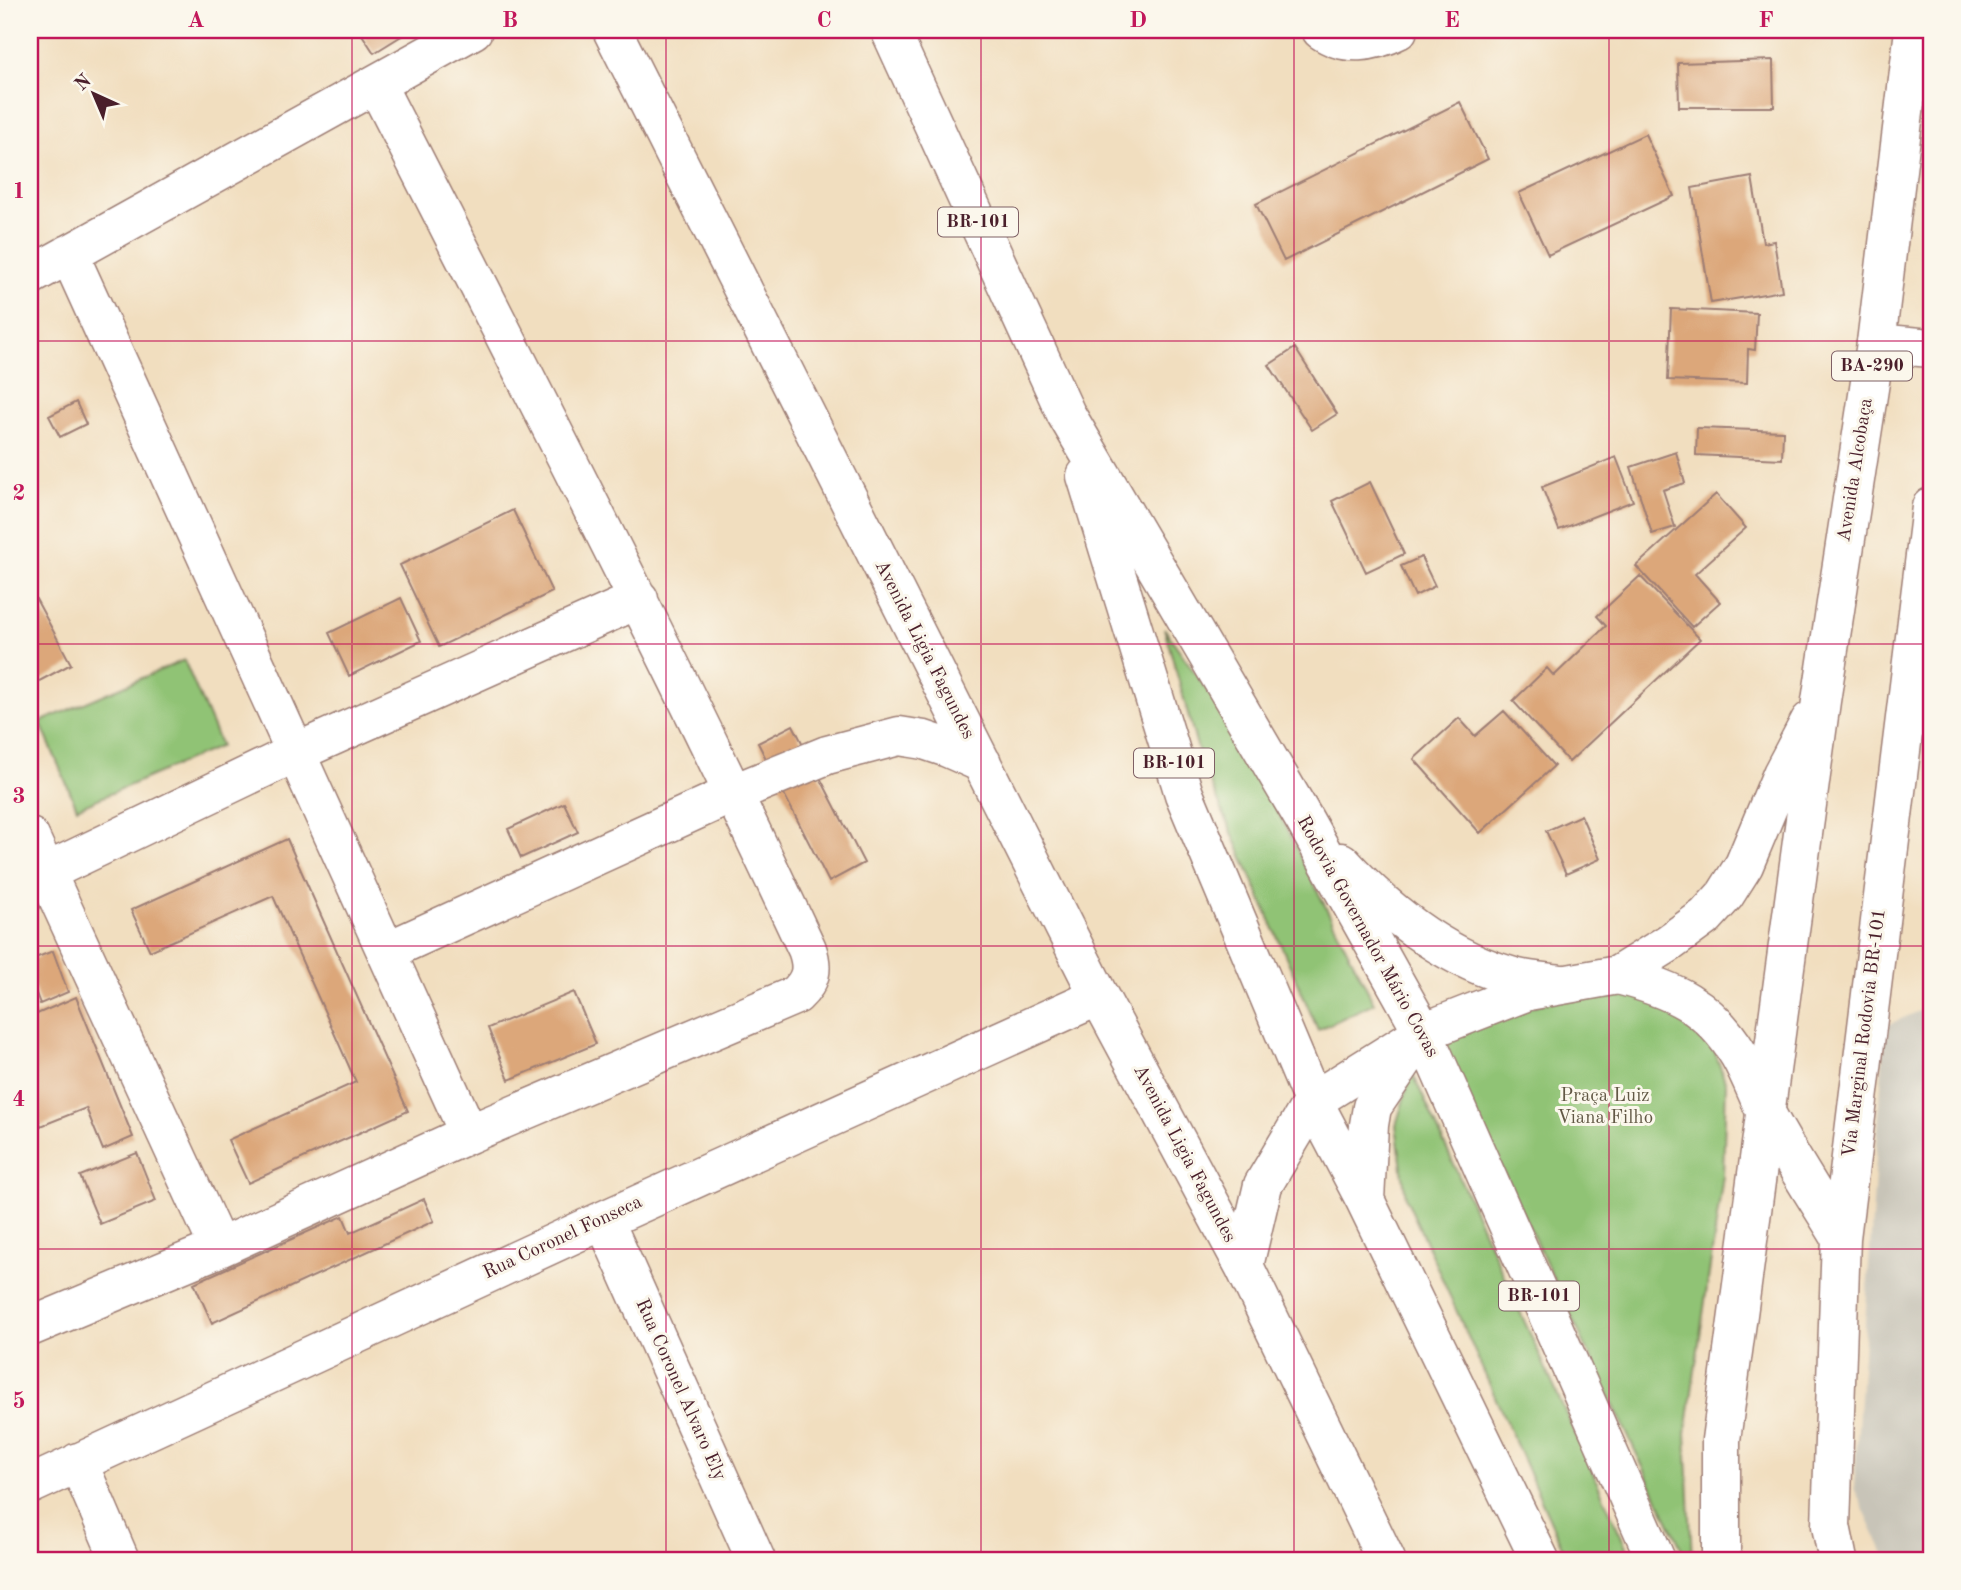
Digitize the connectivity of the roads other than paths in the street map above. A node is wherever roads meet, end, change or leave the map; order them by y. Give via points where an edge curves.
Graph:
1 (473, 30) edge
2 (612, 30) edge
3 (890, 30) edge
4 (1321, 30) edge
5 (1398, 30) edge
6 (1914, 30) edge
7 (376, 84) junction
8 (69, 254) junction
9 (30, 276) edge
10 (1876, 343) junction
11 (1931, 348) edge
12 (1066, 414) junction
13 (1931, 507) edge
14 (639, 599) junction
15 (1821, 701) junction
16 (295, 753) junction
17 (982, 763) junction
18 (734, 793) junction
19 (1305, 821) junction
20 (30, 836) edge
21 (38, 876) edge
22 (387, 951) junction
23 (1618, 975) junction
24 (1562, 984) junction
25 (1099, 996) junction
26 (1423, 1032) junction
27 (1314, 1101) junction
28 (1766, 1113) junction
29 (469, 1134) junction
30 (1366, 1200) junction
31 (604, 1220) junction
32 (1841, 1238) junction
33 (219, 1248) junction
34 (1244, 1266) junction
35 (30, 1327) edge
36 (78, 1462) junction
37 (30, 1485) edge
38 (120, 1560) edge
39 (756, 1560) edge
40 (1386, 1560) edge
41 (1540, 1560) edge
42 (1656, 1560) edge
43 (1721, 1560) edge
44 (1839, 1560) edge

1 - 7 main road
2 - 17 main road, Avenida Ligia Fagundes
3 - 12 main road, Rodovia Governador Mário Covas / BR-101
4 - 5 main road via 1352,42 1379,40
6 - 10 main road, Avenida Alcobaça / BA-290
7 - 8 main road
7 - 14 main road
8 - 9 main road
8 - 16 main road
10 - 11 main road
10 - 15 main road, Avenida Alcobaça / BA-290
12 - 19 main road, Rodovia Governador Mário Covas / BR-101
12 - 27 main road, Rodovia Governador Mário Covas / BR-101 via 1184,794
13 - 32 main road, Via Marginal Rodovia BR-101
14 - 16 main road
14 - 18 main road
15 - 23 main road, Avenida Alcobaça / BA-290 via 1782,774 1744,865 1724,895 1706,916
15 - 28 main road, Avenida Alcobaça / BA-290
16 - 21 main road
16 - 22 main road
17 - 18 main road via 924,740 899,736 827,755
17 - 25 main road, Avenida Ligia Fagundes
18 - 22 main road
18 - 29 main road via 807,949 812,971 805,987 796,995
19 - 24 main road via 1362,885 1432,941 1515,977
19 - 26 main road, Rodovia Governador Mário Covas / BR-101
20 - 21 main road
21 - 33 main road
22 - 29 main road
23 - 24 main road, Avenida Alcobaça
23 - 28 main road via 1653,984 1702,1011 1738,1053
24 - 26 main road via 1528,991
25 - 31 main road, Rua Coronel Fonseca
25 - 34 main road, Avenida Ligia Fagundes
26 - 27 main road
26 - 30 main road via 1372,1107
26 - 42 main road, Rodovia Governador Mário Covas / BR-101
27 - 30 main road, Rodovia Governador Mário Covas / BR-101
27 - 34 main road via 1263,1185
28 - 32 main road
28 - 43 main road via 1721,1440
29 - 33 main road
30 - 41 main road, Rodovia Governador Mário Covas / BR-101
31 - 36 main road, Rua Coronel Fonseca
31 - 39 main road, Rua Coronel Alvaro Ely
32 - 44 main road, Via Marginal Rodovia BR-101 via 1831,1527
33 - 35 main road
34 - 40 main road
36 - 37 main road, Rua Coronel Fonseca
36 - 38 main road

